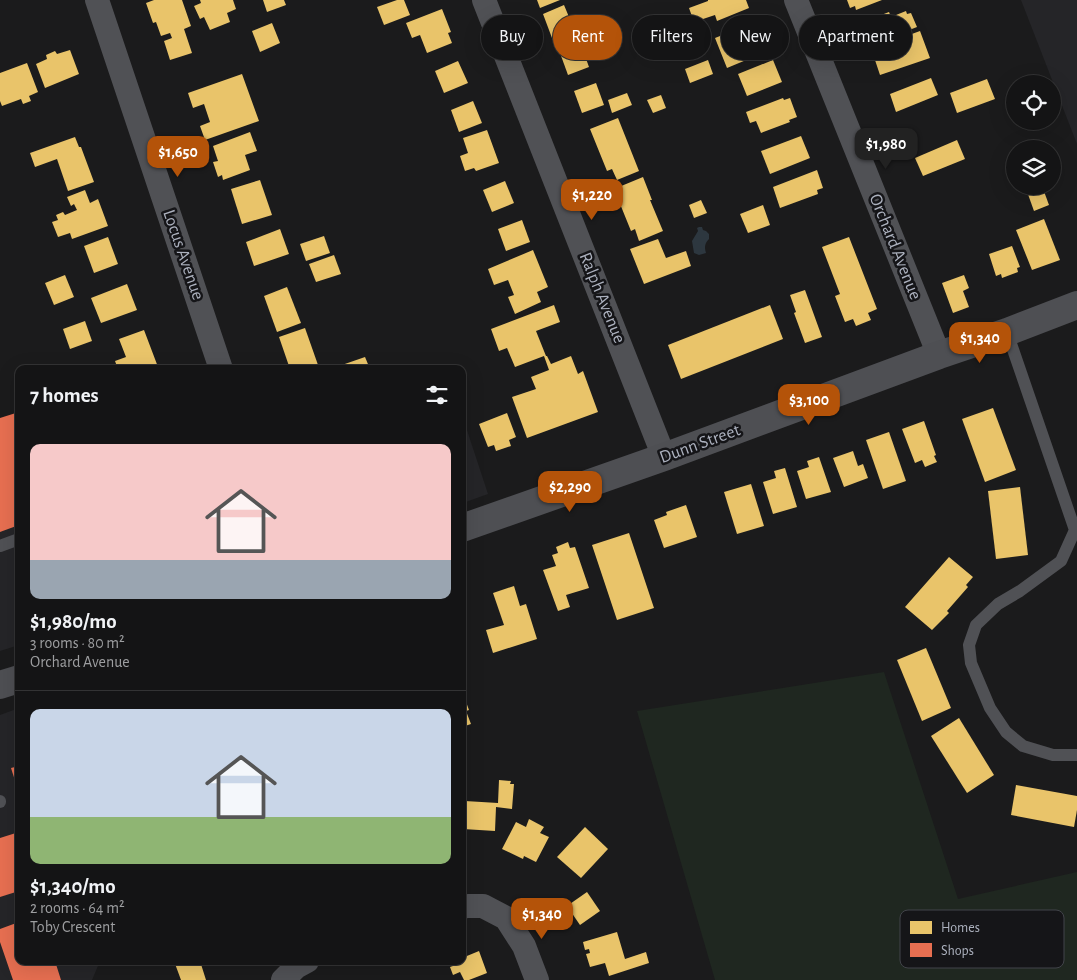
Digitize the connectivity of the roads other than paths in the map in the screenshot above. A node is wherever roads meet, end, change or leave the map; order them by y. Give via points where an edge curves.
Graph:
1 (98, 0) edge
2 (484, 0) edge
3 (796, 0) edge
4 (1077, 305) edge
5 (1007, 332) junction
6 (939, 355) junction
7 (216, 365) edge
8 (664, 457) junction
9 (466, 527) edge
10 (1076, 531) edge
11 (15, 540) edge
12 (0, 546) edge
13 (15, 680) edge
14 (0, 685) edge
15 (1077, 755) edge
16 (466, 906) edge
17 (300, 965) edge
18 (283, 980) edge
19 (537, 980) edge

1 - 7 street, Locus Avenue
2 - 8 street, Ralph Avenue
3 - 6 street, Orchard Avenue
4 - 5 street, Dunn Street
5 - 6 street, Dunn Street
5 - 10 lane
6 - 8 street, Dunn Street
8 - 9 street, Dunn Street
10 - 15 lane via 1061,561 998,604 976,625 969,644 971,663 990,708 1006,732 1023,746 1054,755
11 - 12 lane
13 - 14 street
16 - 19 street via 483,906 506,918 524,946
17 - 18 street

